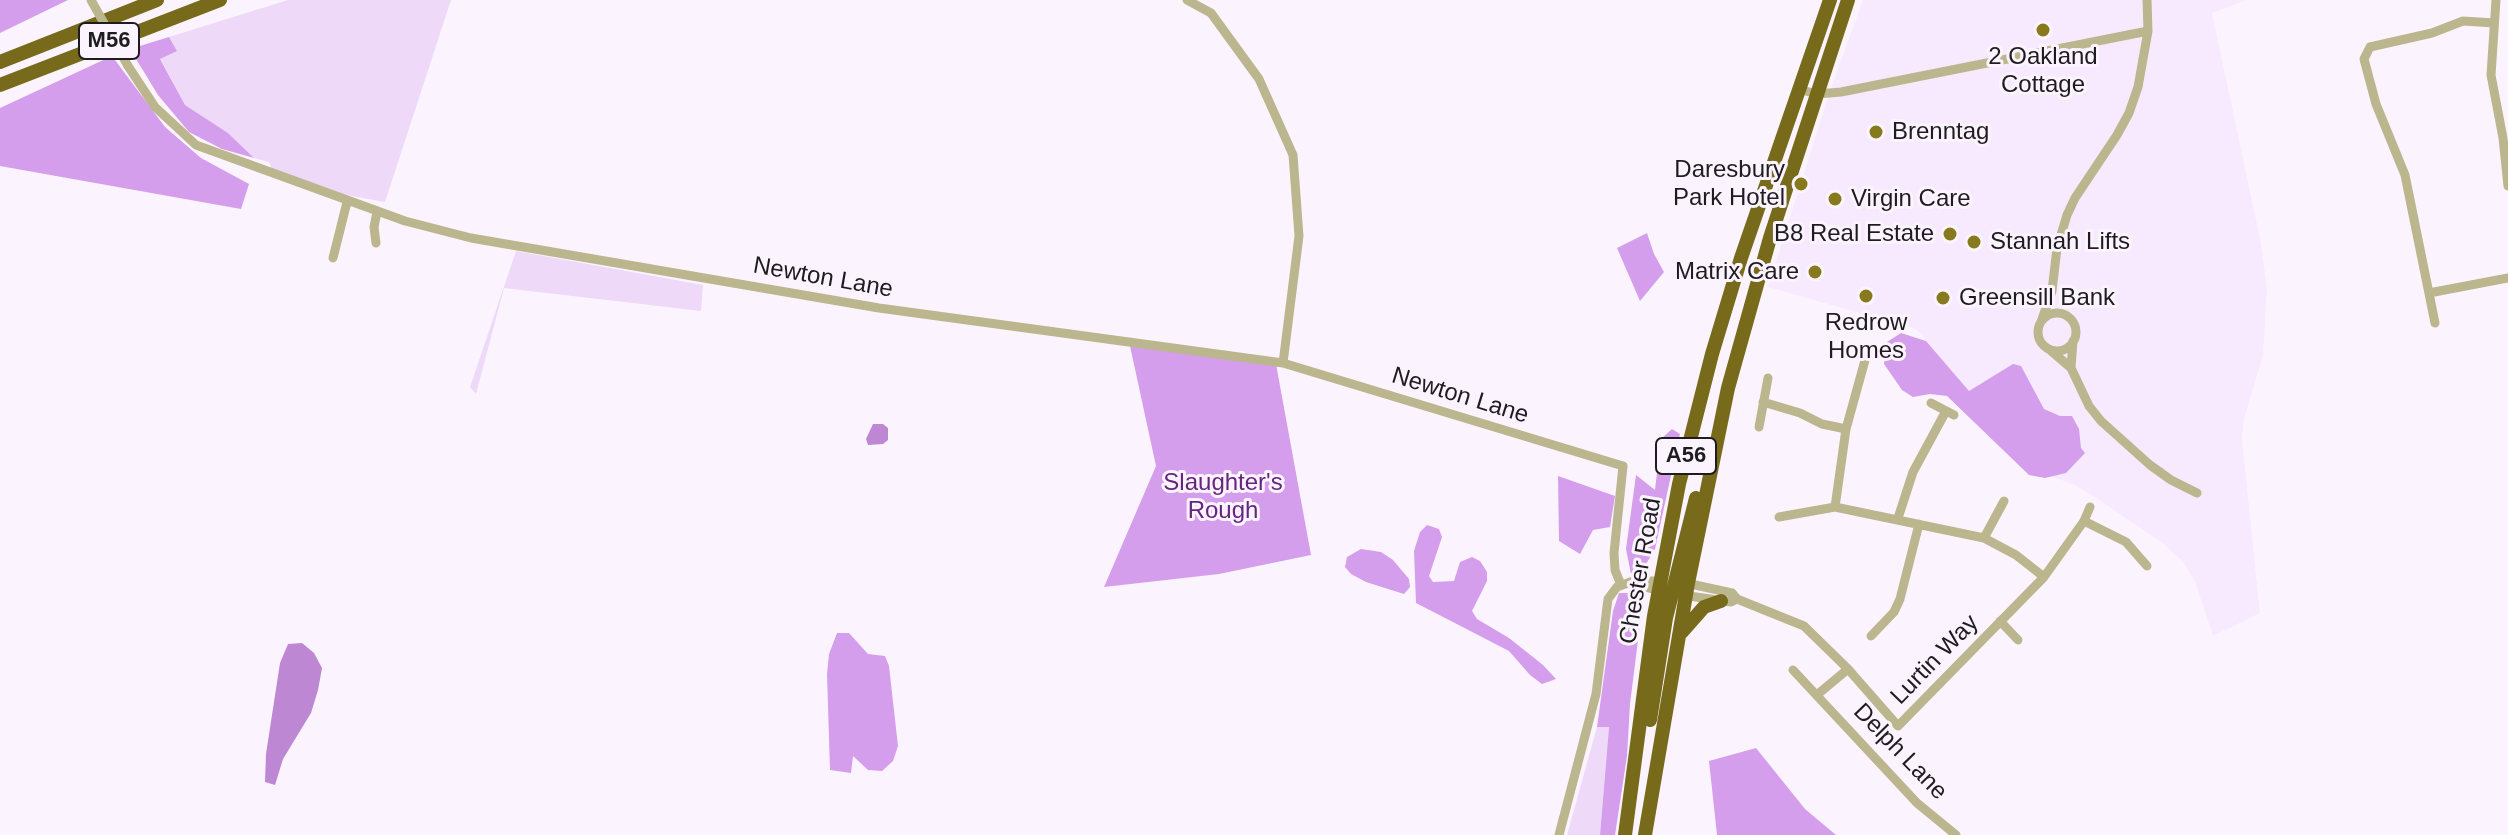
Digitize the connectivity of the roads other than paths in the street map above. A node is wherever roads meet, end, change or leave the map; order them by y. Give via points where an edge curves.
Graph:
1 (91, 0) edge
2 (157, 0) edge
3 (220, 0) edge
4 (1187, 0) edge
5 (1830, 0) edge
6 (1848, 0) edge
7 (2147, 0) edge
8 (2496, 0) edge
9 (2494, 23) junction
10 (2148, 31) junction
11 (0, 62) edge
12 (0, 85) edge
13 (1798, 89) junction
14 (1817, 94) junction
15 (2508, 186) edge
16 (347, 202) junction
17 (377, 212) junction
18 (363, 225) dead end
19 (374, 227) junction
20 (376, 243) dead end
21 (333, 258) dead end
22 (2508, 278) edge
23 (2052, 291) junction
24 (2429, 293) junction
25 (2066, 316) junction
26 (2041, 322) junction
27 (2435, 323) dead end
28 (2073, 341) junction
29 (2049, 349) junction
30 (1867, 353) dead end
31 (1283, 363) junction
32 (2071, 368) junction
33 (1768, 378) dead end
34 (1763, 402) junction
35 (1931, 403) dead end
36 (1759, 427) dead end
37 (1846, 429) junction
38 (1623, 466) joint
39 (2197, 493) dead end
40 (2004, 501) dead end
41 (1835, 507) junction
42 (2090, 507) dead end
43 (1779, 517) dead end
44 (1898, 518) junction
45 (2084, 521) junction
46 (1919, 524) junction
47 (1984, 538) junction
48 (2147, 566) dead end
49 (2044, 577) junction
50 (1625, 584) junction
51 (1673, 588) junction
52 (1737, 599) junction
53 (1721, 601) junction
54 (2000, 621) junction
55 (1680, 634) junction
56 (1871, 636) dead end
57 (2018, 640) dead end
58 (1848, 669) junction
59 (1793, 670) dead end
60 (1818, 694) junction
61 (1898, 726) joint
62 (1559, 835) edge
63 (1625, 835) edge
64 (1645, 835) edge
65 (1956, 835) edge

1 - 16 street, Newton Lane, bridge via 155,107 196,145
2 - 11 highway, M56
3 - 12 highway, M56
4 - 31 street via 1211,13 1259,79 1293,155 1299,236
5 - 13 highway, Chester Road / A56
6 - 14 highway, Chester Road / A56
7 - 10 street
8 - 9 street
9 - 15 street via 2491,75
9 - 24 street via 2463,21 2370,47 2364,59 2405,175
10 - 14 street
10 - 23 street via 2129,113 2067,215
13 - 14 street
13 - 51 highway, Chester Road / A56 via 1712,354 1679,484
14 - 51 highway, Chester Road / A56 via 1749,308
16 - 17 street, Newton Lane
16 - 21 street
17 - 19 street
17 - 31 street, Newton Lane via 471,238 891,310
18 - 19 street
19 - 20 street
22 - 24 street
23 - 25 street
23 - 26 street
24 - 27 street
25 - 26 street via 2049,315
25 - 28 street via 2074,325
26 - 29 street via 2038,336
28 - 29 street via 2060,350
28 - 32 street
29 - 32 street
30 - 37 street
31 - 38 street, Newton Lane
32 - 39 street via 2079,391 2101,421 2161,473
33 - 34 street
34 - 36 street
34 - 37 street
35 - 44 street via 1950,413 1913,472
37 - 41 street
38 - 50 street, Chester Road via 1614,553 1615,570
40 - 47 street
41 - 43 street
41 - 44 street
42 - 45 street, Lurtin Way
44 - 46 street
45 - 48 street via 2126,542
45 - 49 street, Lurtin Way
46 - 47 street
46 - 56 street via 1900,599
47 - 49 street
49 - 54 street, Lurtin Way
50 - 51 street, Delph Lane
50 - 62 street, Chester Road via 1608,599 1596,694
51 - 52 street, Delph Lane via 1732,593
51 - 53 street, Delph Lane
51 - 55 highway, Chester Road / A56
51 - 63 highway, Chester Road / A56 via 1638,743
52 - 53 street, Delph Lane
52 - 58 street, Delph Lane via 1804,626
53 - 55 highway via 1695,614
54 - 57 street, Lurtin Way
54 - 61 street, Lurtin Way
55 - 64 highway, Chester Road / A56
58 - 60 street, Delph Lane
58 - 61 street, Delph Lane
59 - 60 street, Delph Lane
60 - 65 street, Delph Lane via 1917,803

